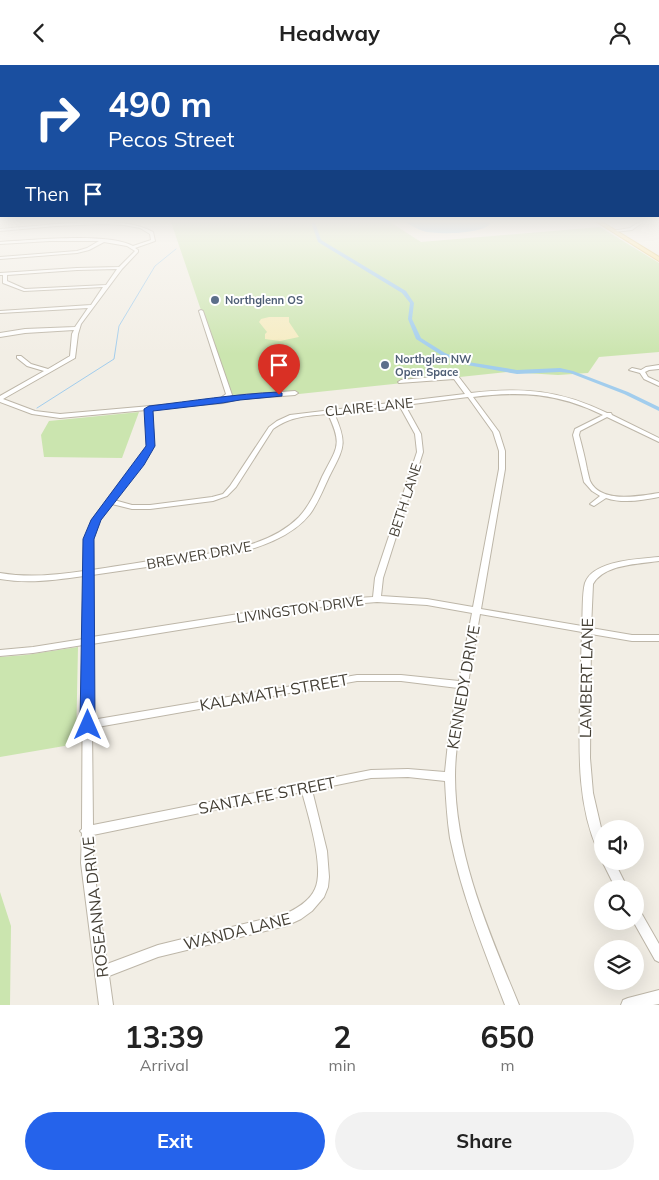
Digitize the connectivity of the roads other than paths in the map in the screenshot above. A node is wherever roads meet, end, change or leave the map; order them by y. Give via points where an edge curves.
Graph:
1 (122, 266) edge
2 (120, 268) junction
3 (3, 274) edge
4 (106, 286) junction
5 (92, 306) junction
6 (0, 311) edge
7 (202, 311) dead end
8 (78, 328) junction
9 (0, 335) edge
10 (19, 357) dead end
11 (659, 367) edge
12 (632, 370) dead end
13 (49, 371) junction
14 (642, 372) junction
15 (401, 382) dead end
16 (659, 384) edge
17 (296, 393) dead end
18 (469, 395) junction
19 (0, 399) edge
20 (220, 401) junction
21 (401, 403) junction
22 (149, 409) junction
23 (330, 411) junction
24 (609, 414) junction
25 (659, 440) edge
26 (659, 495) edge
27 (605, 496) junction
28 (110, 501) junction
29 (594, 504) dead end
30 (659, 559) edge
31 (88, 572) junction
32 (0, 577) edge
33 (377, 599) junction
34 (477, 610) junction
35 (586, 629) junction
36 (659, 638) edge
37 (88, 640) junction
38 (0, 653) edge
39 (462, 685) junction
40 (88, 725) junction
41 (450, 777) junction
42 (306, 787) junction
43 (594, 823) edge
44 (86, 831) junction
45 (644, 929) edge
46 (659, 956) edge
47 (101, 973) junction
48 (659, 997) edge
49 (510, 1002) edge
50 (106, 1005) edge
51 (628, 1005) edge

1 - 2 street
2 - 3 street
2 - 4 street
3 - 4 street via 6,283 21,289
4 - 5 street
5 - 6 street
5 - 8 street
7 - 20 street via 229,395
8 - 9 street
8 - 13 street via 73,357
10 - 13 street via 29,365
11 - 14 street
12 - 14 street
13 - 19 street
14 - 16 street via 646,378
15 - 18 street, KENNEDY DRIVE via 456,377
17 - 20 street
18 - 21 street, CLAIRE LANE
18 - 24 street, CLAIRE LANE via 507,392 546,394 574,400
18 - 34 street, KENNEDY DRIVE via 496,432 503,461
19 - 22 street via 34,413 60,416
20 - 22 street
21 - 23 street, CLAIRE LANE
21 - 33 street, BETH LANE via 418,434 420,452 379,578
22 - 28 street, ROSEANNA DRIVE via 150,446
23 - 28 street, CLAIRE LANE via 292,416 276,423 225,495 150,507 132,507
23 - 31 street, BREWER DRIVE via 341,436 341,448 310,508 287,530 236,551
24 - 25 street, CLAIRE LANE
24 - 27 street via 576,430 587,482
26 - 27 street via 628,501
27 - 29 street
28 - 31 street, ROSEANNA DRIVE via 92,529 88,543
30 - 35 street, LAMBERT LANE via 596,573 589,583
31 - 32 street, BREWER DRIVE via 32,579
31 - 37 street, ROSEANNA DRIVE
33 - 34 street, LIVINGSTON DRIVE
33 - 37 street, LIVINGSTON DRIVE via 327,603
34 - 35 street, LIVINGSTON DRIVE
34 - 39 street, KENNEDY DRIVE
35 - 36 street, LIVINGSTON DRIVE via 632,638
35 - 43 street, LAMBERT LANE via 585,779
37 - 38 street, LIVINGSTON DRIVE
37 - 40 street, ROSEANNA DRIVE
39 - 40 street, KALAMATH STREET via 401,677 357,678
39 - 41 street, KENNEDY DRIVE
40 - 44 street, ROSEANNA DRIVE
41 - 42 street, SANTA FE STREET via 371,774
41 - 49 street, KENNEDY DRIVE via 459,855
42 - 44 street, SANTA FE STREET
42 - 47 street, WANDA LANE via 323,862 323,876 322,888 302,913 286,920 158,951
44 - 47 street, ROSEANNA DRIVE via 89,888
45 - 46 street
47 - 50 street, ROSEANNA DRIVE
48 - 51 street

